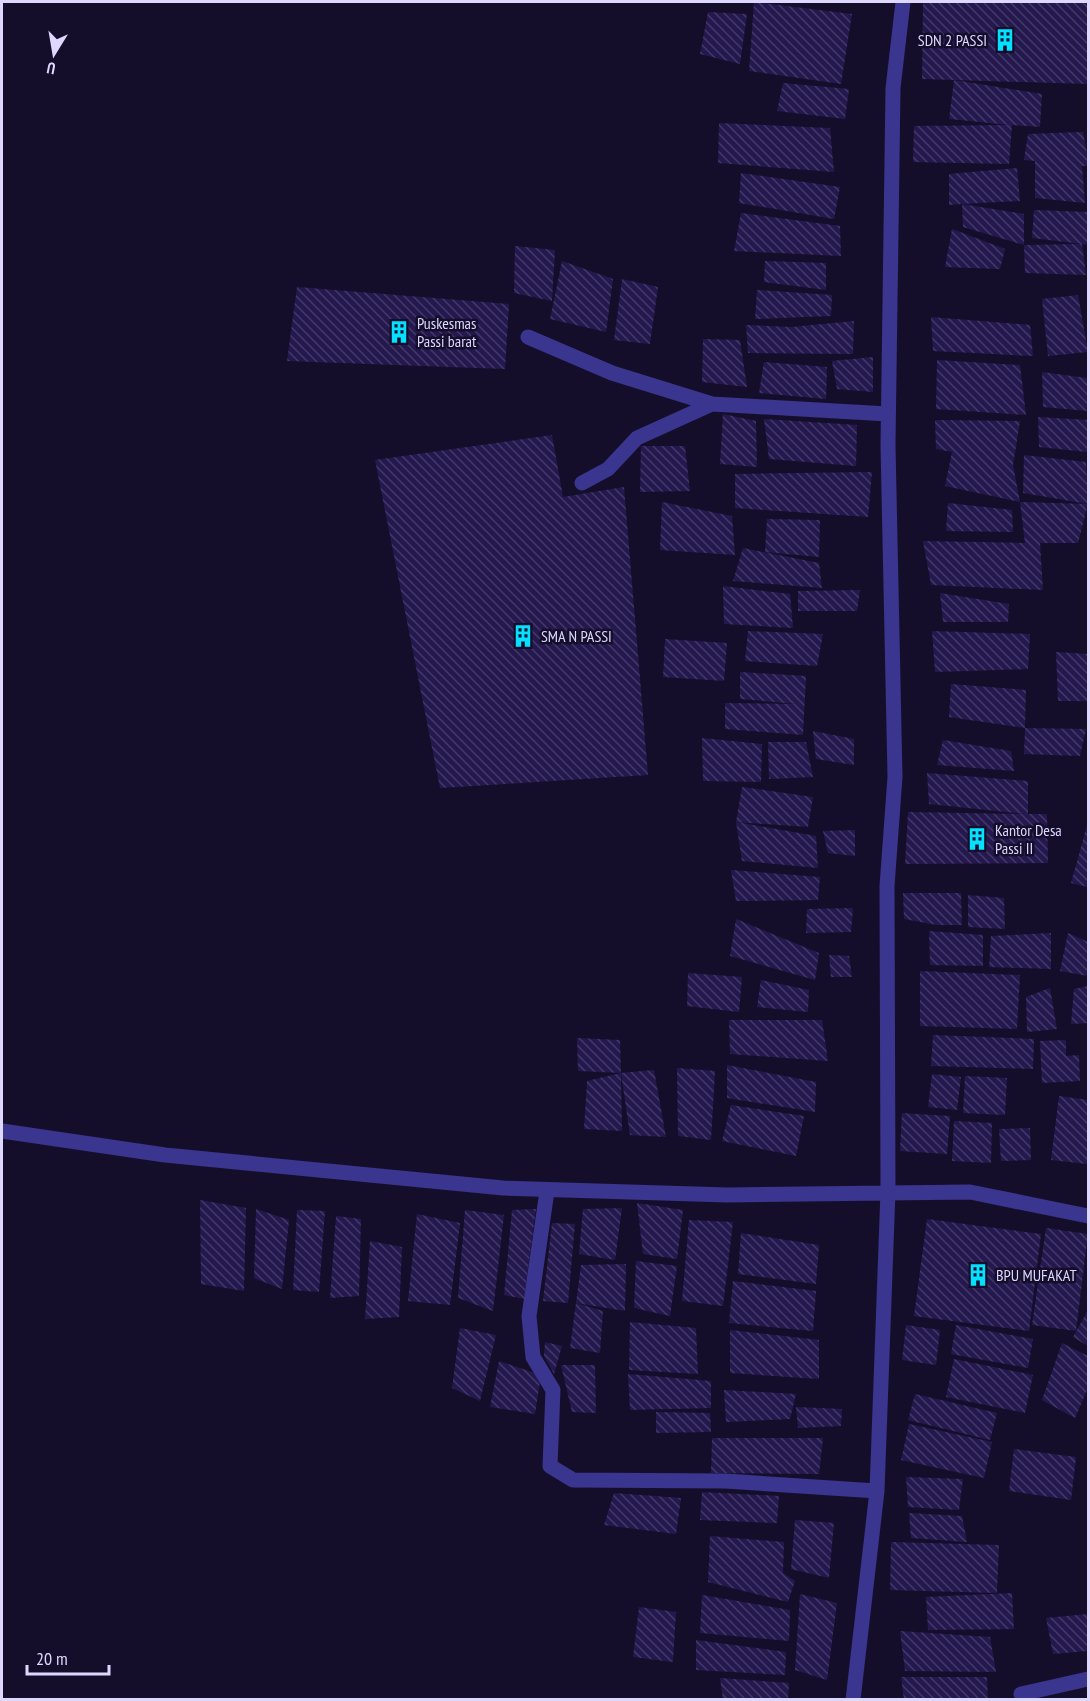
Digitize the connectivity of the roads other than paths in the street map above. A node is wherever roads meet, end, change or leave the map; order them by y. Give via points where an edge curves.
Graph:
1 (903, 2) edge
2 (528, 337) dead end
3 (712, 404) junction
4 (888, 414) junction
5 (582, 483) dead end
6 (2, 1131) edge
7 (547, 1191) junction
8 (888, 1191) junction
9 (1089, 1216) edge
10 (877, 1491) junction
11 (1089, 1679) edge
12 (1020, 1694) dead end
13 (853, 1700) edge

1 - 4 street via 893,88
2 - 3 street via 612,373
3 - 4 street
3 - 5 street via 637,438 608,469
4 - 8 street via 895,777 887,885
6 - 7 street via 165,1155
7 - 8 street via 727,1195
7 - 10 street via 529,1316 533,1357 553,1390 550,1466 573,1480 725,1481
8 - 9 street via 970,1192
8 - 10 street
10 - 13 street
11 - 12 street

